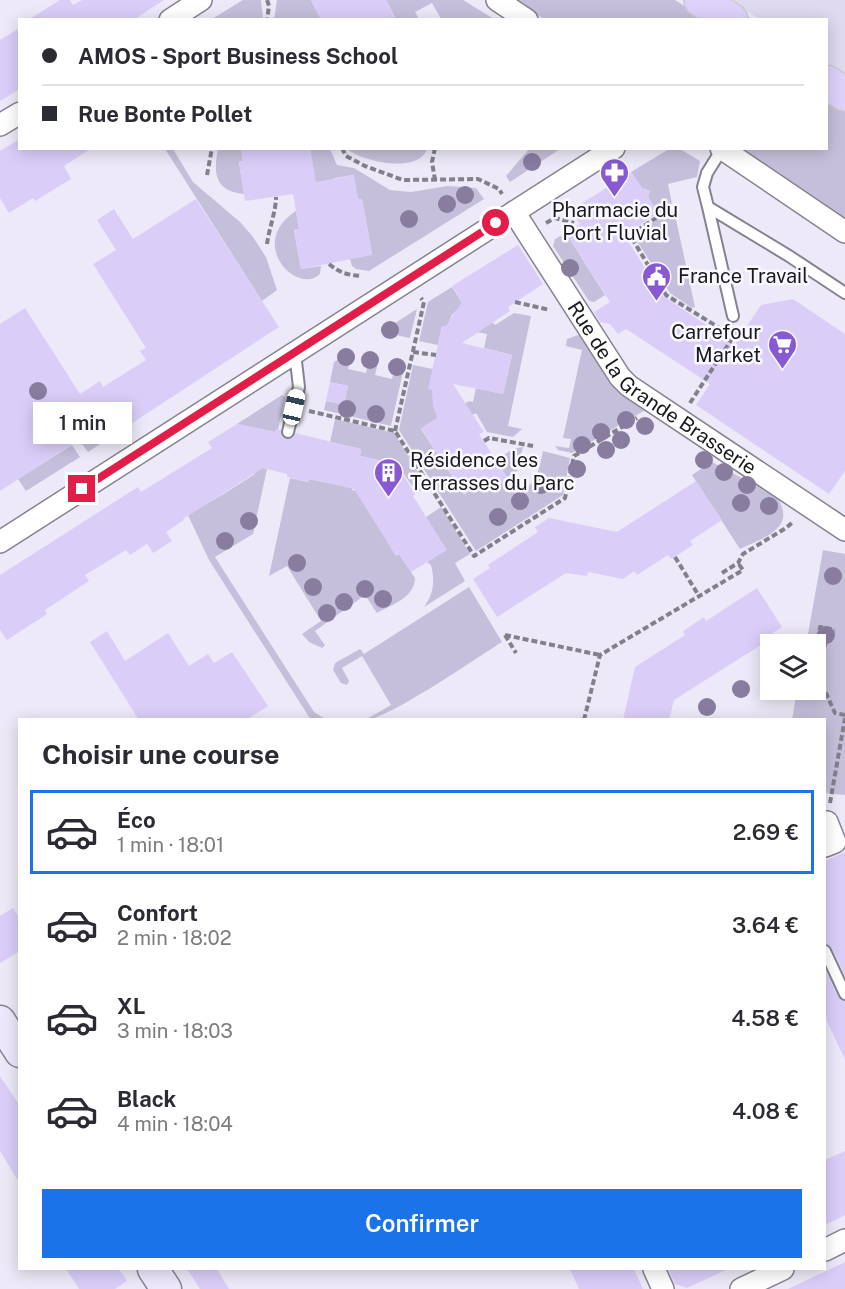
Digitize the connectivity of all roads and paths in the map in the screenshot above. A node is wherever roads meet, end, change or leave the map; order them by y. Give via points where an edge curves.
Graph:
1 (201, 0) edge
2 (267, 0) edge
3 (497, 0) edge
4 (701, 0) edge
5 (173, 18) edge
6 (267, 18) edge
7 (524, 18) edge
8 (728, 18) edge
9 (828, 83) edge
10 (845, 94) edge
11 (18, 114) edge
12 (0, 125) edge
13 (212, 150) edge
14 (343, 150) edge
15 (435, 150) edge
16 (611, 150) edge
17 (720, 150) edge
18 (722, 150) edge
19 (207, 175) dead end
20 (435, 180) junction
21 (276, 196) dead end
22 (708, 207) junction
23 (514, 212) junction
24 (674, 212) dead end
25 (845, 232) edge
26 (267, 244) dead end
27 (329, 264) dead end
28 (361, 276) dead end
29 (409, 279) junction
30 (845, 293) edge
31 (515, 302) dead end
32 (552, 310) dead end
33 (733, 316) joint
34 (734, 337) junction
35 (413, 352) junction
36 (295, 353) junction
37 (436, 355) dead end
38 (657, 406) junction
39 (294, 407) junction
40 (678, 421) junction
41 (395, 431) junction
42 (288, 432) dead end
43 (484, 441) dead end
44 (533, 446) dead end
45 (810, 507) junction
46 (845, 530) edge
47 (0, 542) edge
48 (675, 557) dead end
49 (738, 563) junction
50 (722, 573) dead end
51 (699, 596) junction
52 (835, 630) dead end
53 (819, 634) edge
54 (516, 653) dead end
55 (600, 655) junction
56 (826, 693) edge
57 (845, 717) edge
58 (584, 718) edge
59 (827, 822) joint
60 (826, 846) edge
61 (826, 953) edge
62 (845, 994) edge
63 (845, 1240) edge
64 (826, 1250) edge
65 (154, 1270) edge
66 (654, 1270) edge
67 (781, 1270) edge
68 (752, 1287) edge
69 (165, 1289) edge
70 (663, 1289) edge

1 - 5 street
2 - 6 path
3 - 7 street
4 - 8 main road
9 - 10 main road
11 - 12 street
13 - 19 path
14 - 20 path via 346,156 365,166 403,180
15 - 20 path
16 - 23 street
17 - 22 lane via 703,187
18 - 25 street
20 - 23 path via 478,179 499,189
21 - 26 path
22 - 30 lane
22 - 33 lane
23 - 29 street
23 - 38 street, Rue de la Grande Brasserie via 620,377
24 - 34 path via 659,216 627,235 666,295
27 - 28 path via 338,272
29 - 35 path via 424,302
29 - 36 street
31 - 32 path
33 - 34 path via 737,333
34 - 40 path
35 - 37 path
35 - 41 path
36 - 39 lane via 299,387
36 - 47 street
38 - 40 street, Rue de la Grande Brasserie
38 - 41 path via 574,456 566,498 474,556
39 - 41 path
39 - 42 lane
40 - 45 street, Rue de la Grande Brasserie
43 - 44 path via 489,438
45 - 46 street, Rue de la Grande Brasserie
45 - 49 path via 786,528 743,554
48 - 51 path
49 - 50 path
49 - 51 path via 743,570
51 - 55 path
52 - 53 path via 820,627
54 - 55 path via 504,635
55 - 58 path
56 - 57 path via 835,713
57 - 59 path
59 - 60 street via 835,842
61 - 62 lane
63 - 64 street
65 - 69 street
66 - 70 street
67 - 68 street

